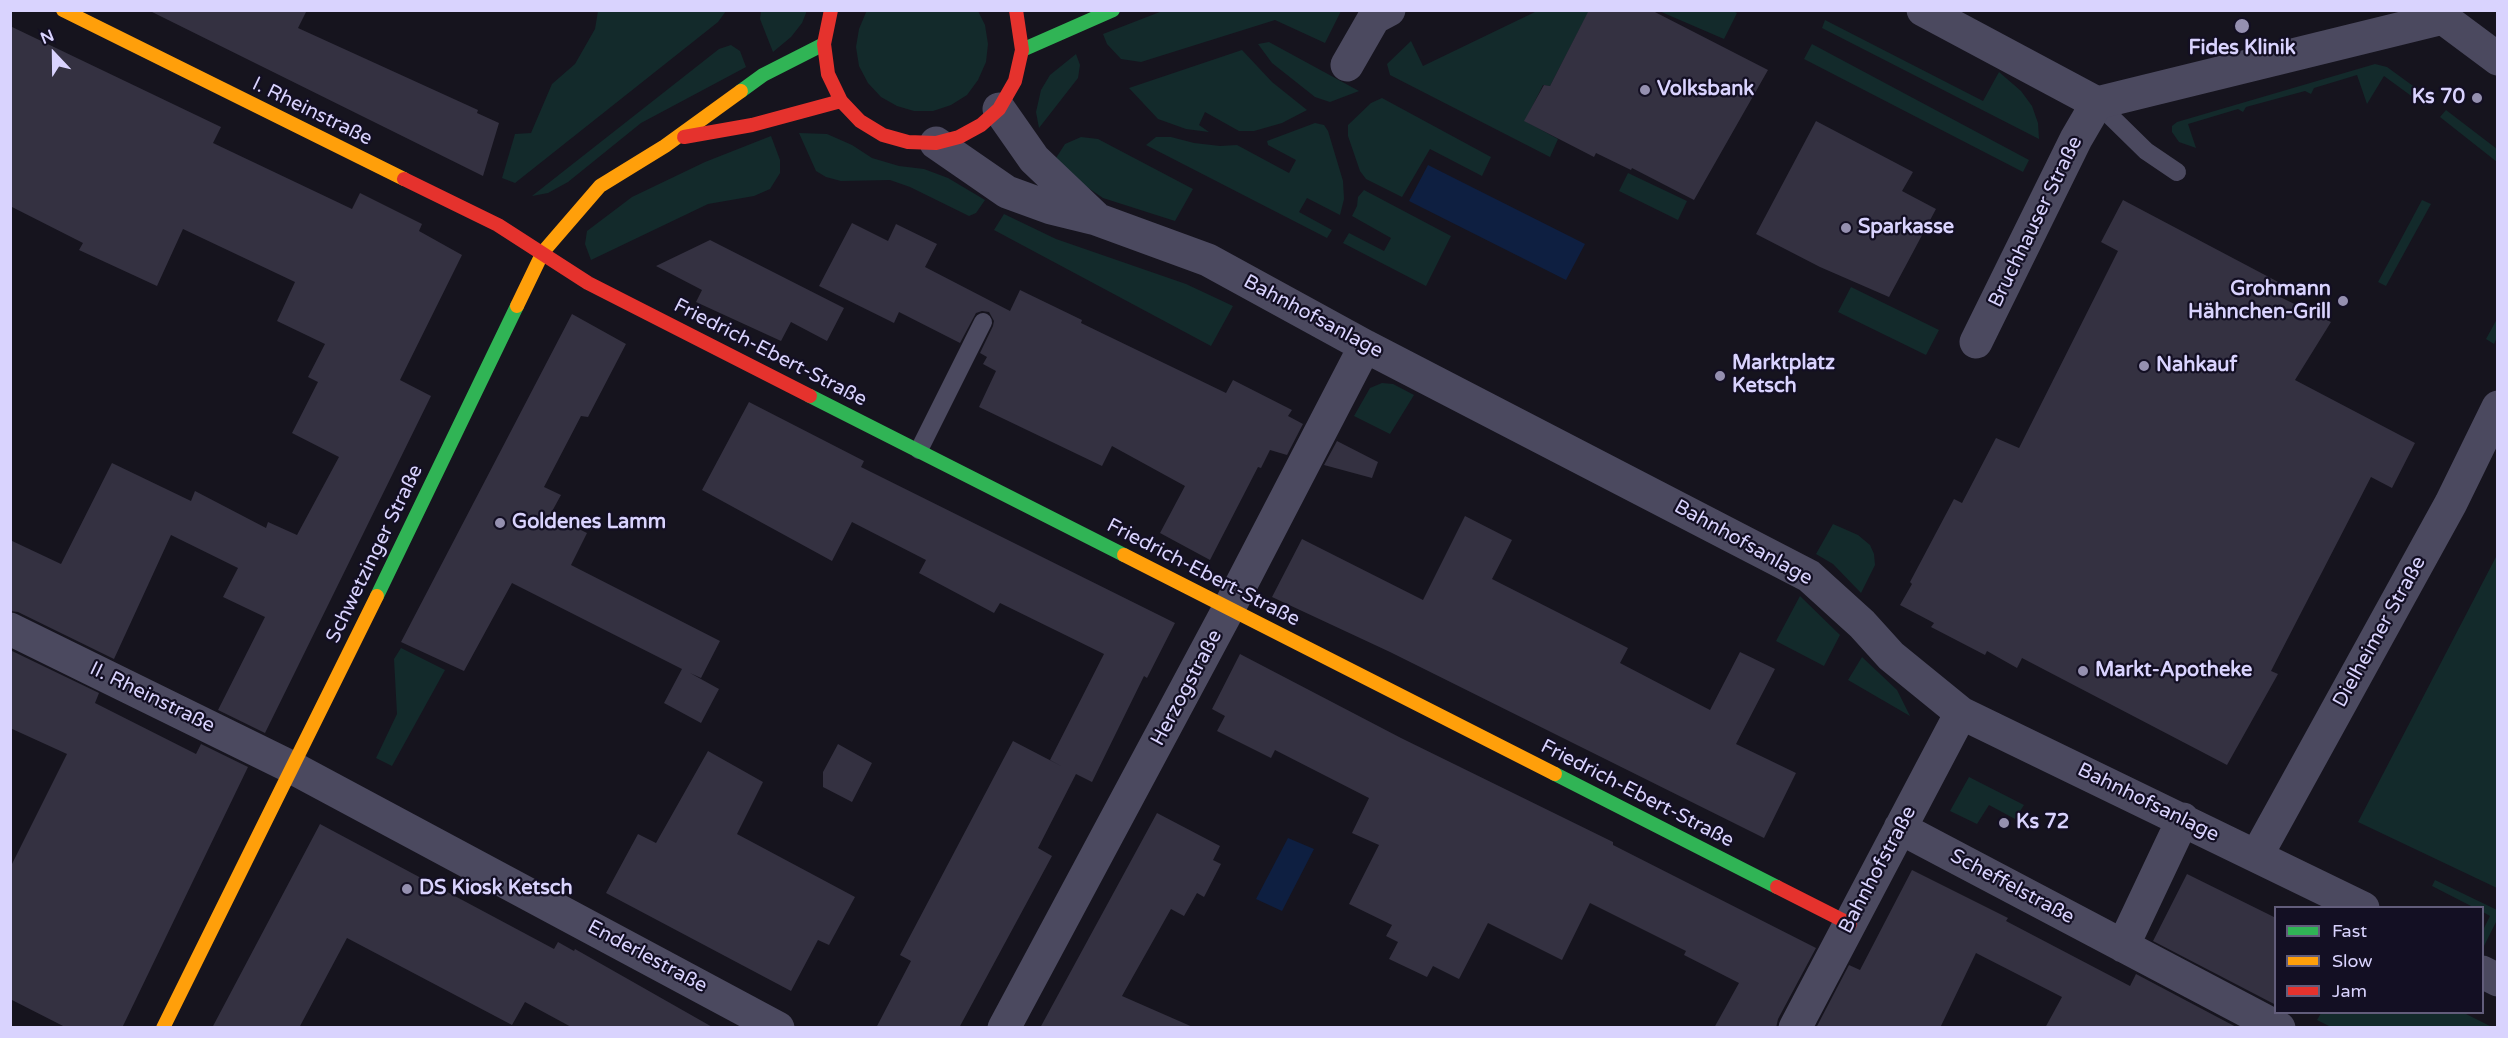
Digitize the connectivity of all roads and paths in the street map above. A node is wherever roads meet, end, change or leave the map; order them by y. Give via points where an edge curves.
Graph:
1 (63, 10) edge
2 (831, 10) edge
3 (1016, 10) edge
4 (1113, 10) edge
5 (1389, 10) edge
6 (1923, 10) edge
7 (2446, 14) edge
8 (824, 44) junction
9 (1022, 50) junction
10 (2498, 59) edge
11 (1347, 65) dead end
12 (841, 101) junction
13 (2097, 103) junction
14 (999, 109) junction
15 (674, 139) junction
16 (936, 143) junction
17 (2177, 172) dead end
18 (1096, 219) junction
19 (543, 252) junction
20 (983, 322) dead end
21 (1976, 342) dead end
22 (1365, 346) junction
23 (2498, 407) edge
24 (919, 450) junction
25 (1229, 608) junction
26 (10, 629) edge
27 (1961, 713) junction
28 (294, 768) junction
29 (2183, 819) junction
30 (1900, 828) junction
31 (2257, 855) junction
32 (2359, 906) edge
33 (1850, 924) junction
34 (2123, 946) junction
35 (2484, 973) edge
36 (2498, 980) edge
37 (162, 1028) edge
38 (778, 1028) edge
39 (1004, 1028) edge
40 (1795, 1028) edge
41 (2279, 1028) edge

1 - 19 street, I. Rheinstraße via 498,225
2 - 8 street
3 - 9 street
4 - 9 street
5 - 11 street via 1374,18
6 - 13 street
7 - 10 street
7 - 13 street
8 - 12 street via 828,74
8 - 15 street, Schwetzinger Straße via 764,75
9 - 14 street via 1015,81
12 - 15 street, Schwetzinger Straße via 752,125
12 - 16 street via 860,121 883,135 908,142
13 - 17 lane via 2146,151
13 - 21 street, Bruchhauser Straße
14 - 16 street via 959,137
14 - 18 street, Bahnhofsanlage via 1034,159
15 - 19 street, Schwetzinger Straße via 600,186
16 - 18 street, Bahnhofsanlage via 1006,192
18 - 22 street, Bahnhofsanlage via 1208,260
19 - 24 street, Friedrich-Ebert-Straße via 588,283
19 - 28 street, Schwetzinger Straße
20 - 24 lane
22 - 25 street, Herzogstraße
22 - 27 street, Bahnhofsanlage via 1809,576 1892,656
23 - 31 street, Dielheimer Straße via 2451,503
24 - 25 street, Friedrich-Ebert-Straße
25 - 33 street, Friedrich-Ebert-Straße
25 - 39 street, Herzogstraße
26 - 28 street, II. Rheinstraße
27 - 29 street, Bahnhofsanlage
27 - 30 street, Bahnhofstraße
28 - 37 street, Schwetzinger Straße
28 - 38 street, Enderlestraße
29 - 31 street, Bahnhofsanlage
29 - 34 street
30 - 33 street, Bahnhofstraße
30 - 34 street, Scheffelstraße
31 - 32 street, Bahnhofsanlage
33 - 40 street, Bahnhofstraße
34 - 41 street, Scheffelstraße
35 - 36 street

